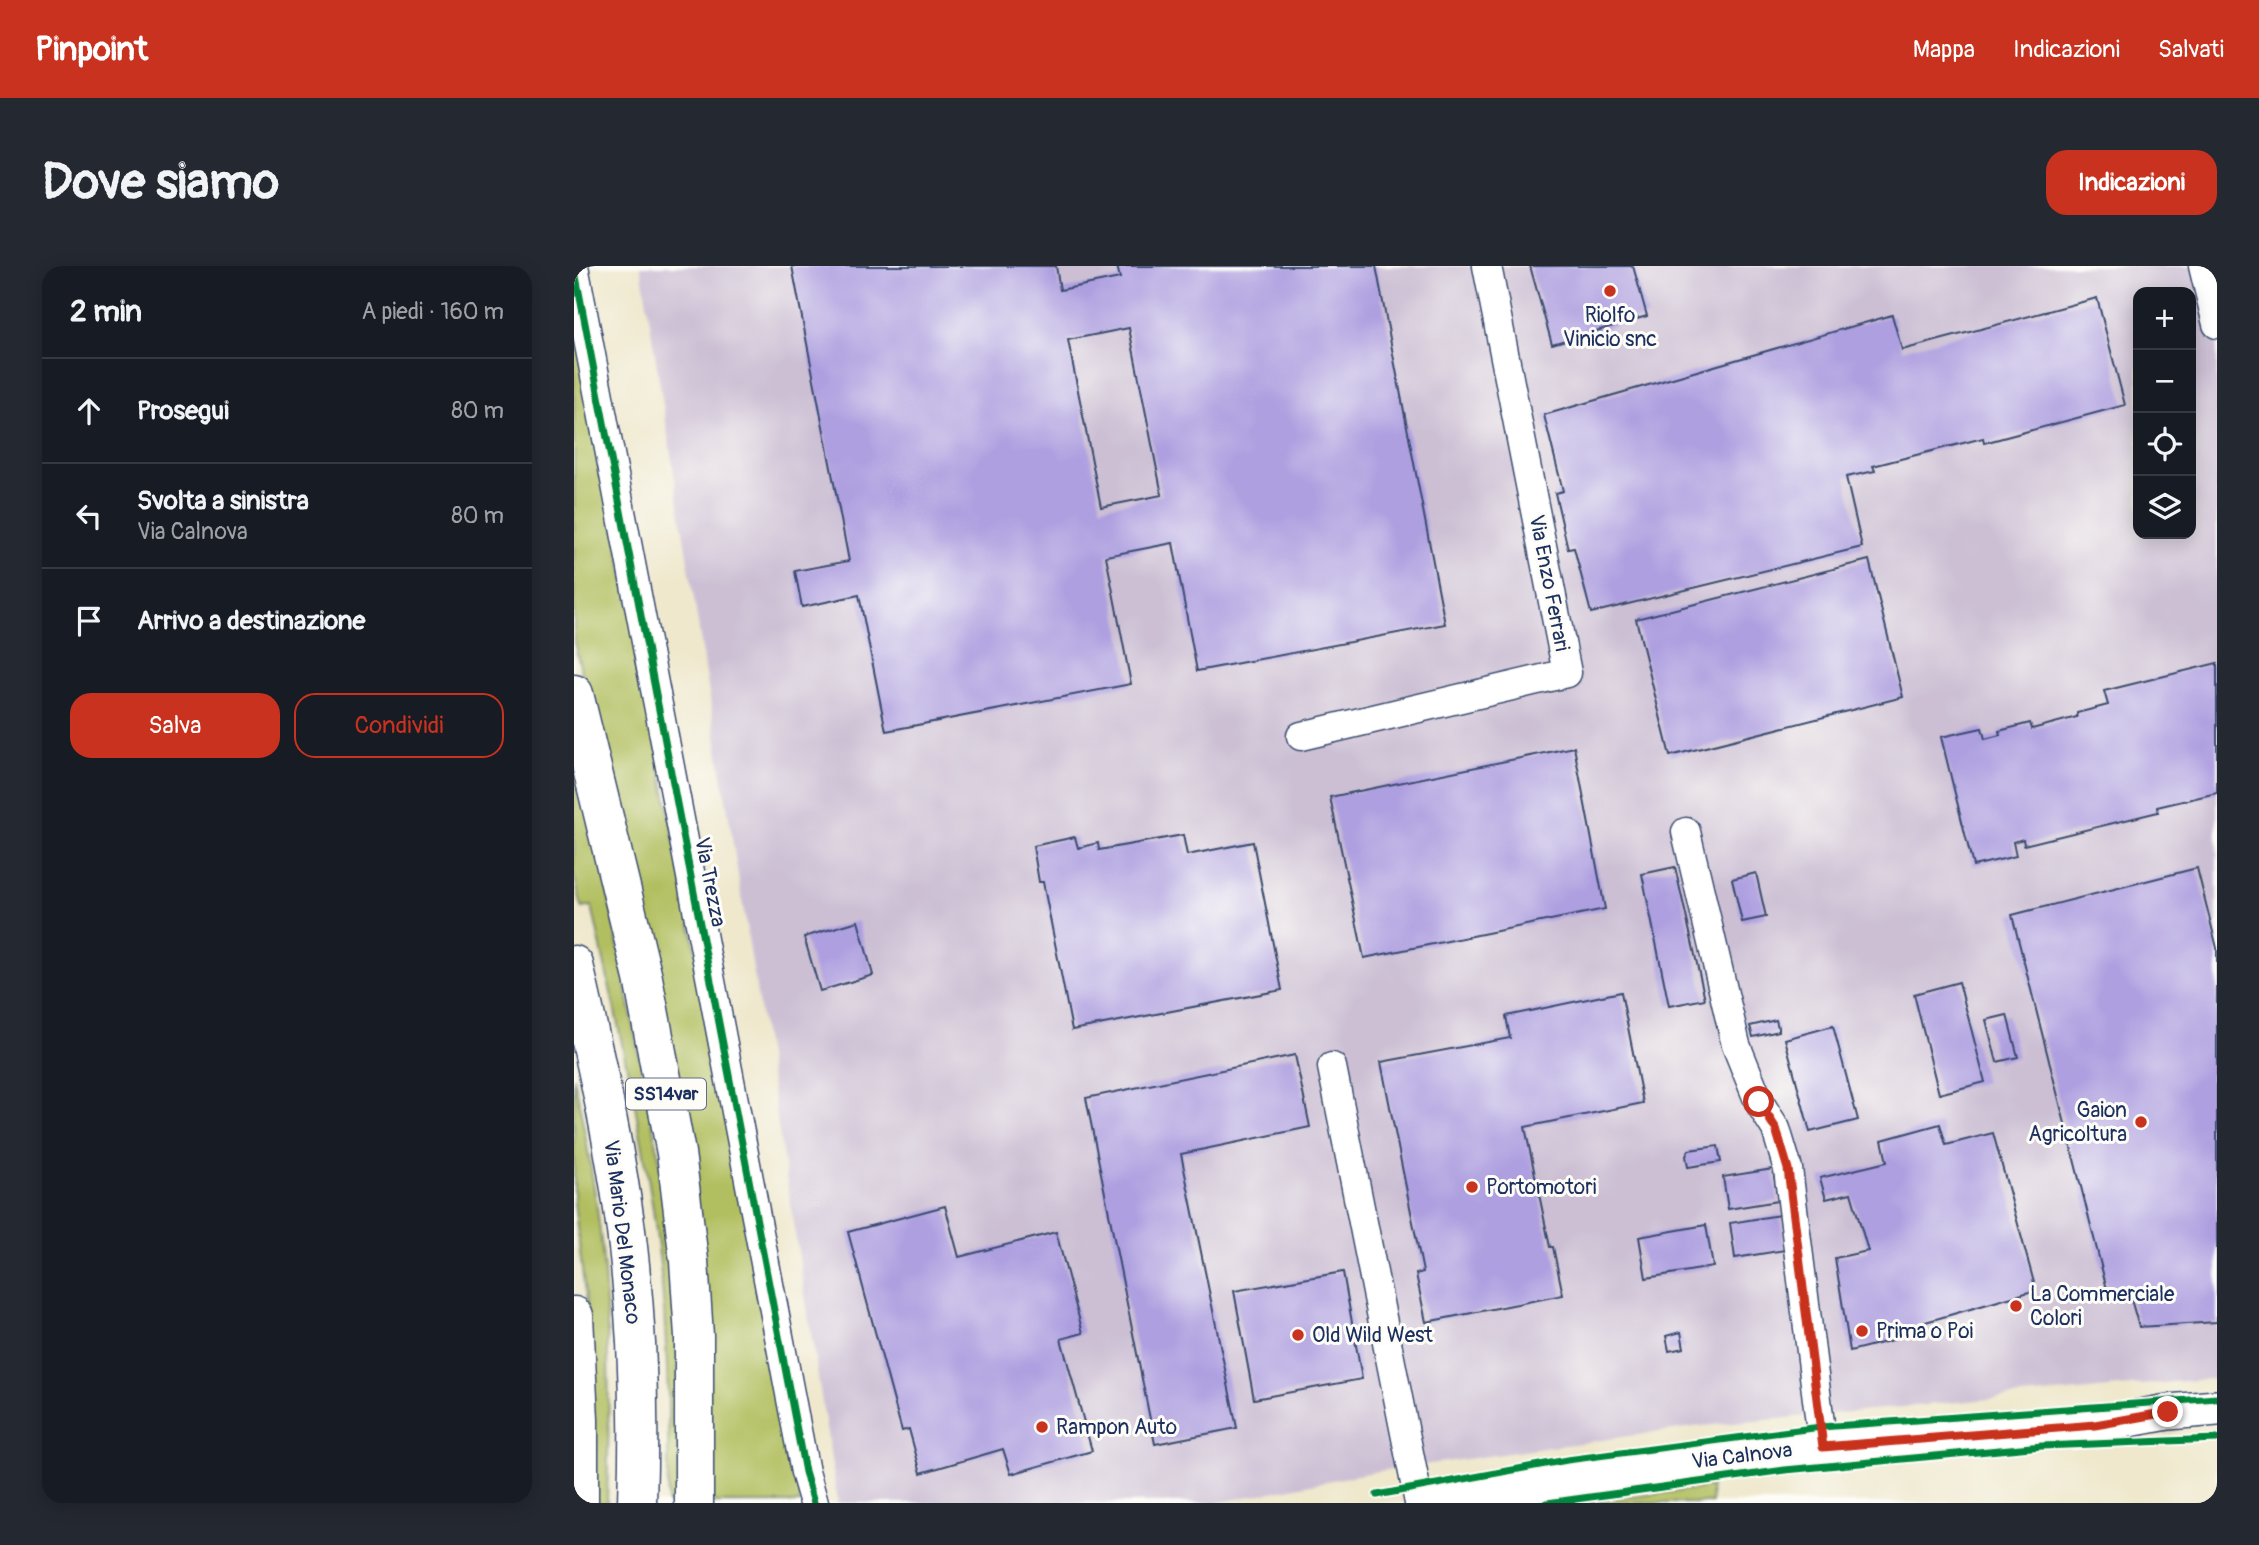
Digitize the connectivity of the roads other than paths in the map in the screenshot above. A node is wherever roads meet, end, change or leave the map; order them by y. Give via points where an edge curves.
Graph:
1 (574, 266) edge
2 (1487, 266) edge
3 (2203, 266) edge
4 (2217, 324) edge
5 (574, 694) edge
6 (1301, 736) dead end
7 (1686, 832) dead end
8 (574, 965) edge
9 (1332, 1067) dead end
10 (574, 1316) edge
11 (2217, 1408) edge
12 (2095, 1425) junction
13 (2217, 1429) edge
14 (1823, 1447) junction
15 (579, 1503) edge
16 (637, 1503) edge
17 (694, 1503) edge
18 (814, 1503) edge
19 (1419, 1503) edge
20 (1434, 1503) edge

1 - 18 street, Via Trezza
2 - 6 street, Via Enzo Ferrari via 1567,673
3 - 4 street
5 - 17 highway, SS14var via 643,978 676,1153 694,1336
7 - 14 street via 1736,1045 1759,1102 1776,1129 1788,1169
8 - 16 highway, Via Mario Del Monaco via 610,1132 629,1249 638,1414
9 - 19 street
10 - 15 highway
11 - 12 main road, Via Calnova
12 - 13 main road, Via Calnova via 2167,1432
12 - 14 main road, Via Calnova
14 - 20 main road, Via Calnova via 1552,1482

